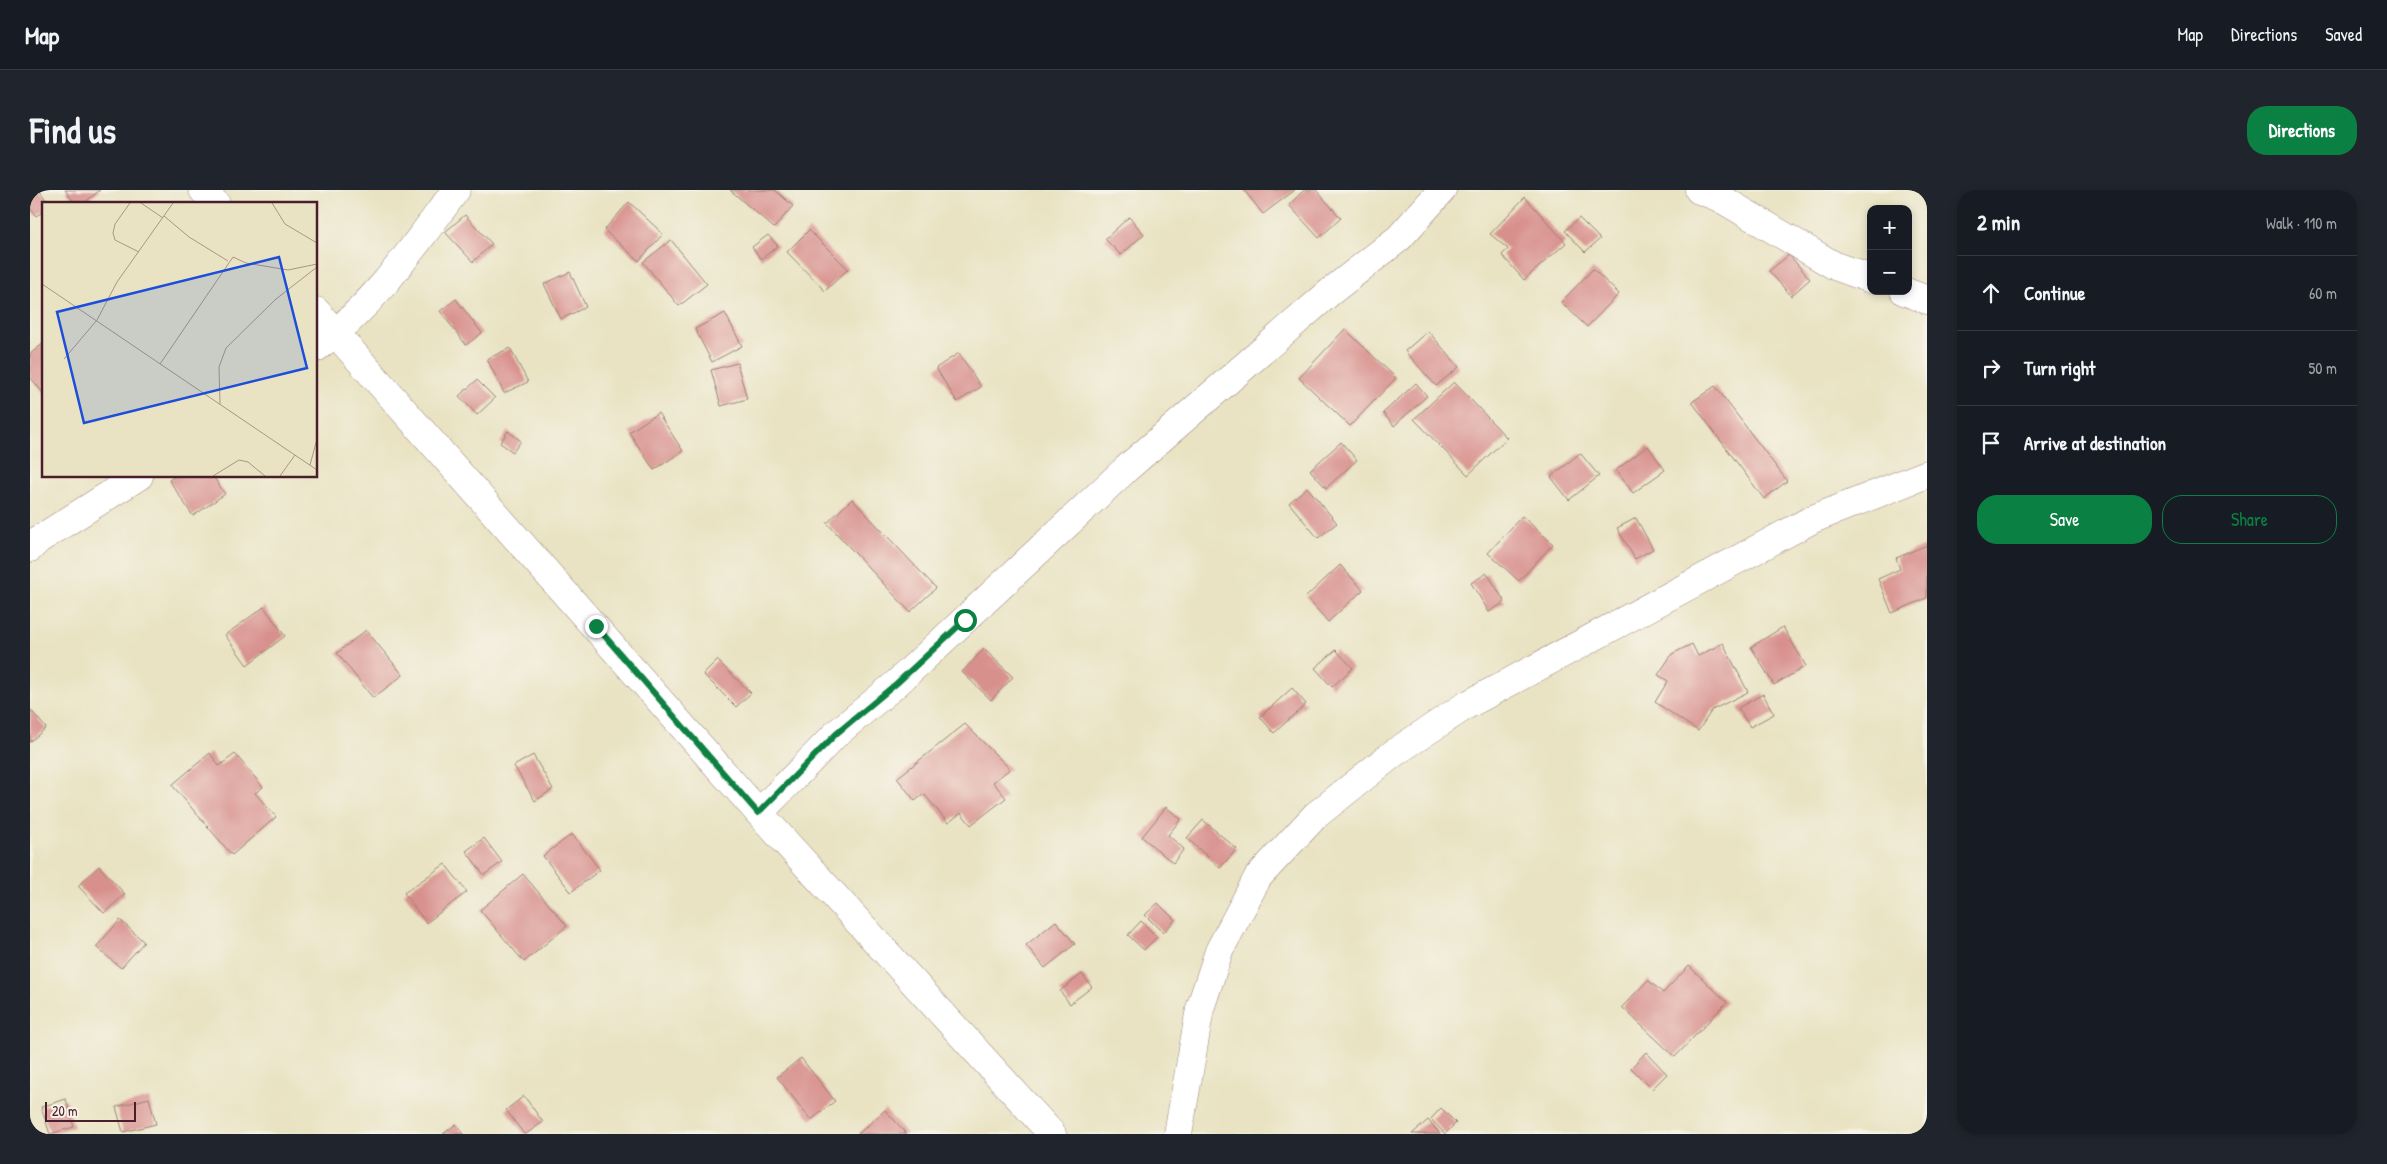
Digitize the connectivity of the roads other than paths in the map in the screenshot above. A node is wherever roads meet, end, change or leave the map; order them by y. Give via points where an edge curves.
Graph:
1 (203, 190) edge
2 (456, 190) edge
3 (1442, 190) edge
4 (1699, 190) edge
5 (214, 202) edge
6 (1867, 278) edge
7 (1912, 294) edge
8 (1927, 300) edge
9 (318, 318) edge
10 (326, 341) edge
11 (1927, 474) edge
12 (136, 478) edge
13 (30, 548) edge
14 (758, 813) junction
15 (1052, 1134) edge
16 (1178, 1134) edge

1 - 5 street
2 - 10 street via 388,280
3 - 14 street via 1399,238 1329,293 1126,469 897,683 836,734
4 - 6 street via 1720,198 1835,266
7 - 8 street
9 - 10 street
10 - 14 street
11 - 16 street via 1813,519 1465,706 1394,753 1315,816 1258,877 1220,951 1200,1009
12 - 13 street
14 - 15 street

